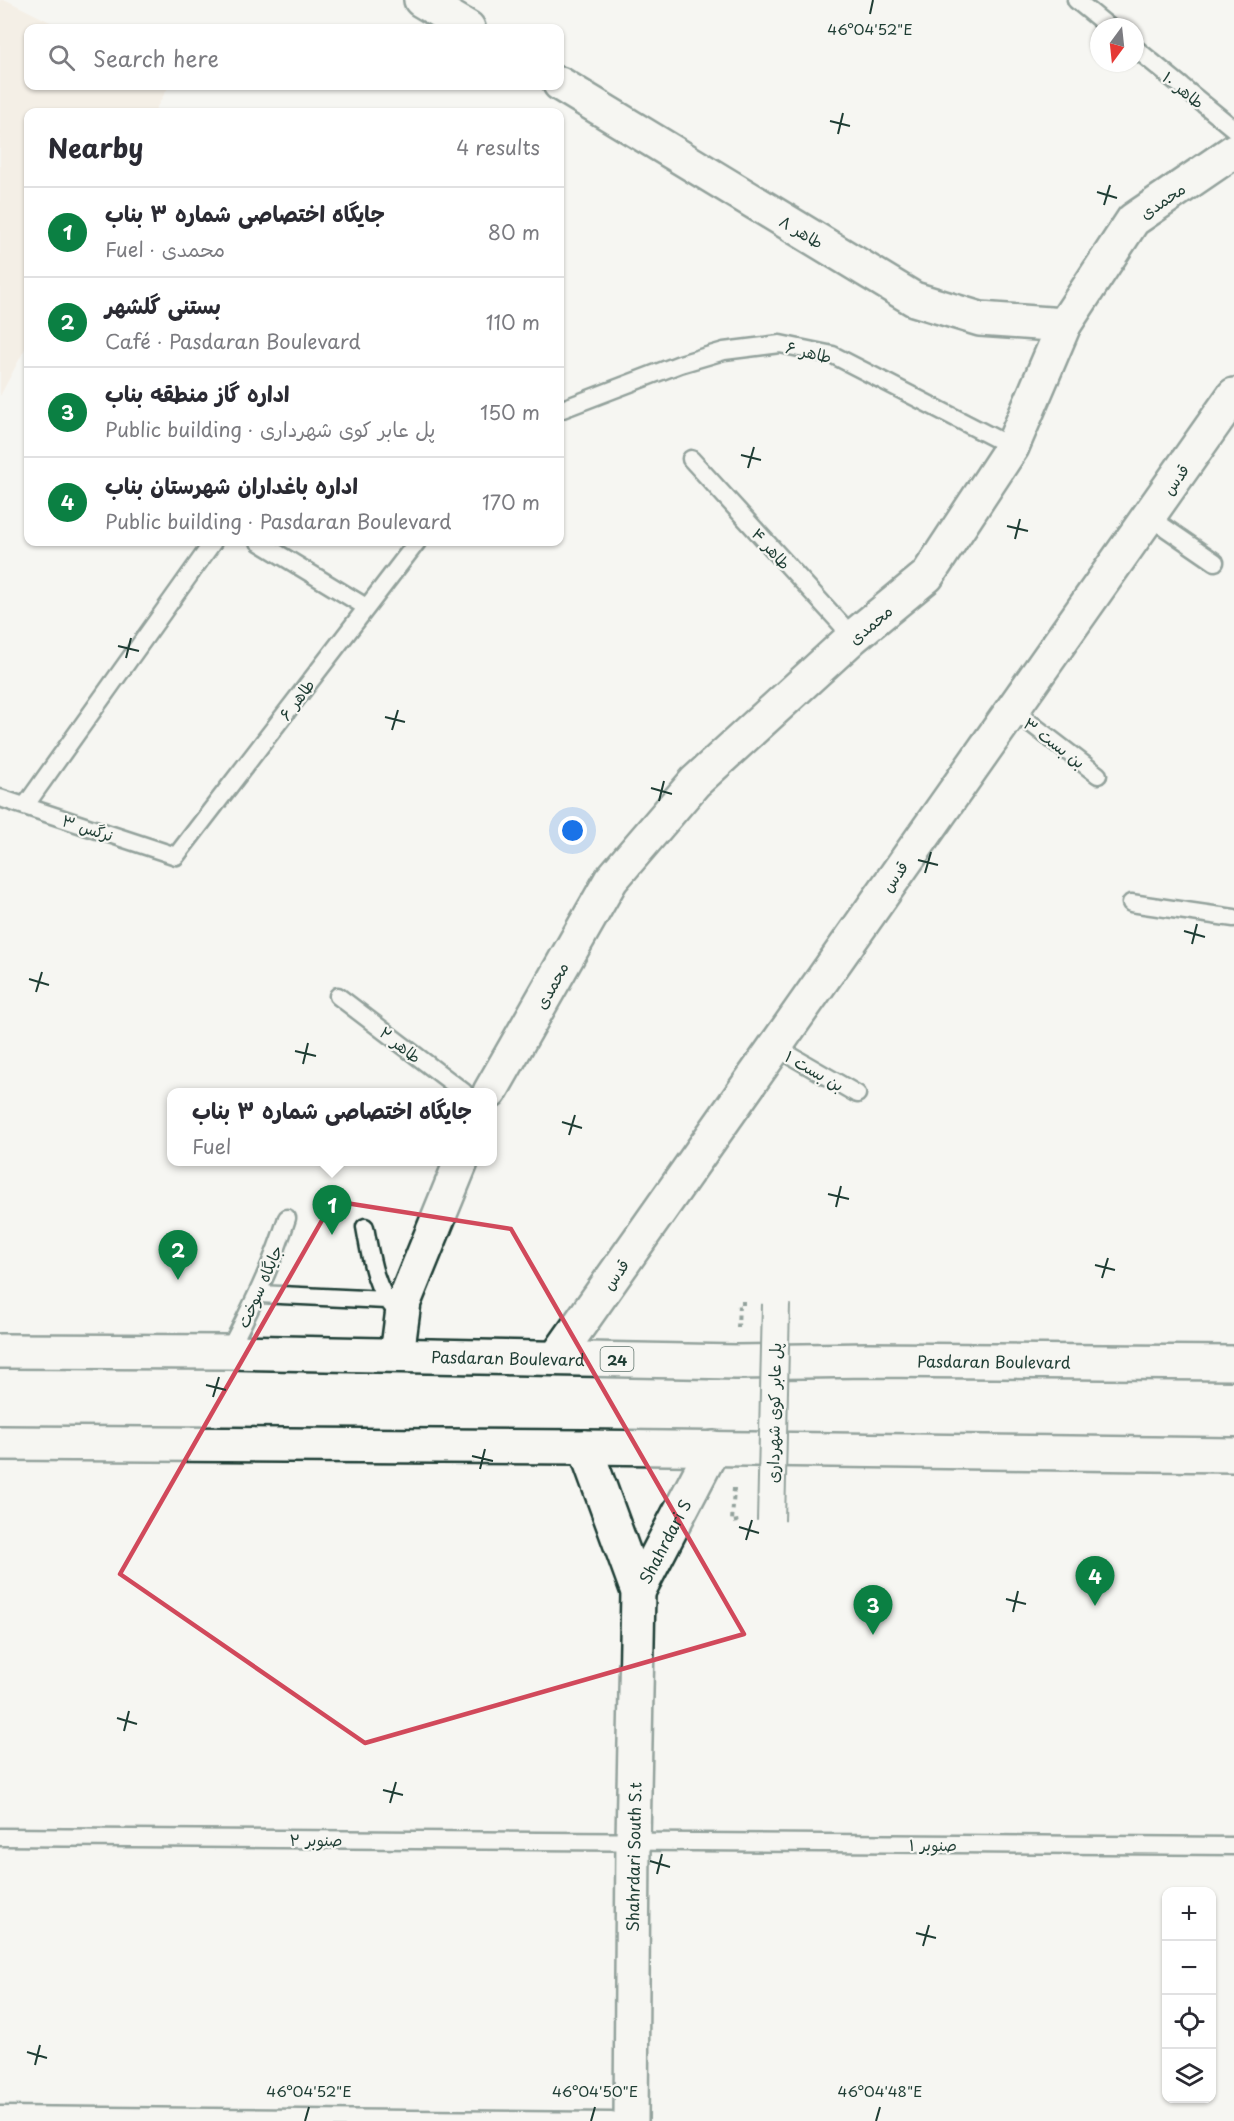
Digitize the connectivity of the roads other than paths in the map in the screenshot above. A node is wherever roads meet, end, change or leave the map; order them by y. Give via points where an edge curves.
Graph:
1 (421, 0) edge
2 (1076, 0) edge
3 (1098, 18) edge
4 (461, 24) edge
5 (1144, 55) edge
6 (564, 86) edge
7 (1234, 129) edge
8 (1234, 151) edge
9 (1064, 325) junction
10 (1234, 395) edge
11 (564, 408) edge
12 (1012, 447) junction
13 (691, 459) dead end
14 (1148, 516) junction
15 (210, 546) edge
16 (266, 546) edge
17 (414, 546) edge
18 (1215, 562) dead end
19 (366, 607) junction
20 (854, 637) junction
21 (1012, 709) junction
22 (1098, 775) dead end
23 (0, 798) edge
24 (25, 806) junction
25 (176, 856) joint
26 (1131, 903) dead end
27 (1234, 918) edge
28 (338, 996) dead end
29 (774, 1046) junction
30 (459, 1088) edge
31 (492, 1088) edge
32 (856, 1094) dead end
33 (458, 1166) edge
34 (287, 1218) dead end
35 (365, 1227) dead end
36 (259, 1294) junction
37 (776, 1304) dead end
38 (394, 1308) junction
39 (0, 1351) edge
40 (228, 1352) junction
41 (397, 1355) junction
42 (556, 1358) junction
43 (1234, 1363) edge
44 (0, 1443) edge
45 (585, 1447) junction
46 (713, 1448) junction
47 (1234, 1455) edge
48 (771, 1521) dead end
49 (638, 1592) junction
50 (0, 1837) edge
51 (633, 1841) junction
52 (1234, 1846) edge
53 (0, 2115) edge
54 (611, 2121) edge
55 (631, 2121) edge

1 - 4 main road
2 - 3 lane
5 - 7 lane, طاهر ۱۰
6 - 9 main road, طاهر ۸ via 914,298 980,319
8 - 9 main road, محمدی via 1134,220
9 - 12 main road, محمدی
10 - 14 main road, قدس
11 - 12 lane, طاهر ۶ via 680,364 724,351 780,344 833,355
12 - 20 main road, محمدی via 927,576
13 - 20 lane, طاهر ۴
14 - 18 lane
14 - 21 main road, قدس
15 - 24 lane
16 - 19 lane
17 - 19 lane, طاهر ۶
19 - 25 lane, طاهر ۶
20 - 31 main road, محمدی via 695,782 610,880
21 - 22 lane, بن بست ۳
21 - 29 main road, قدس
23 - 24 lane, نرگس ۳
24 - 25 lane, نرگس ۳
26 - 27 lane
28 - 30 lane, طاهر ۲
29 - 32 lane, بن بست ۱
29 - 42 main road, قدس
33 - 38 main road via 404,1302
34 - 36 lane, جایگاه سوخت
35 - 38 lane via 372,1264
36 - 38 lane
36 - 40 lane, جایگاه سوخت
37 - 48 street, پل عابر کوی شهرداری, bridge
38 - 41 main road
39 - 40 main road, Pasdaran Boulevard / 24
40 - 41 main road, Pasdaran Boulevard / 24
41 - 42 main road, Pasdaran Boulevard / 24
42 - 43 main road, Pasdaran Boulevard / 24
44 - 45 main road
45 - 46 main road
45 - 49 main road, Shahrdari S
46 - 47 main road
46 - 49 main road, Shahrdari S
49 - 51 main road, Shahrdari South S.t
50 - 51 lane, صنوبر ۲
51 - 52 lane, صنوبر ۱
51 - 55 main road, Shahrdari South S.t
53 - 54 lane

